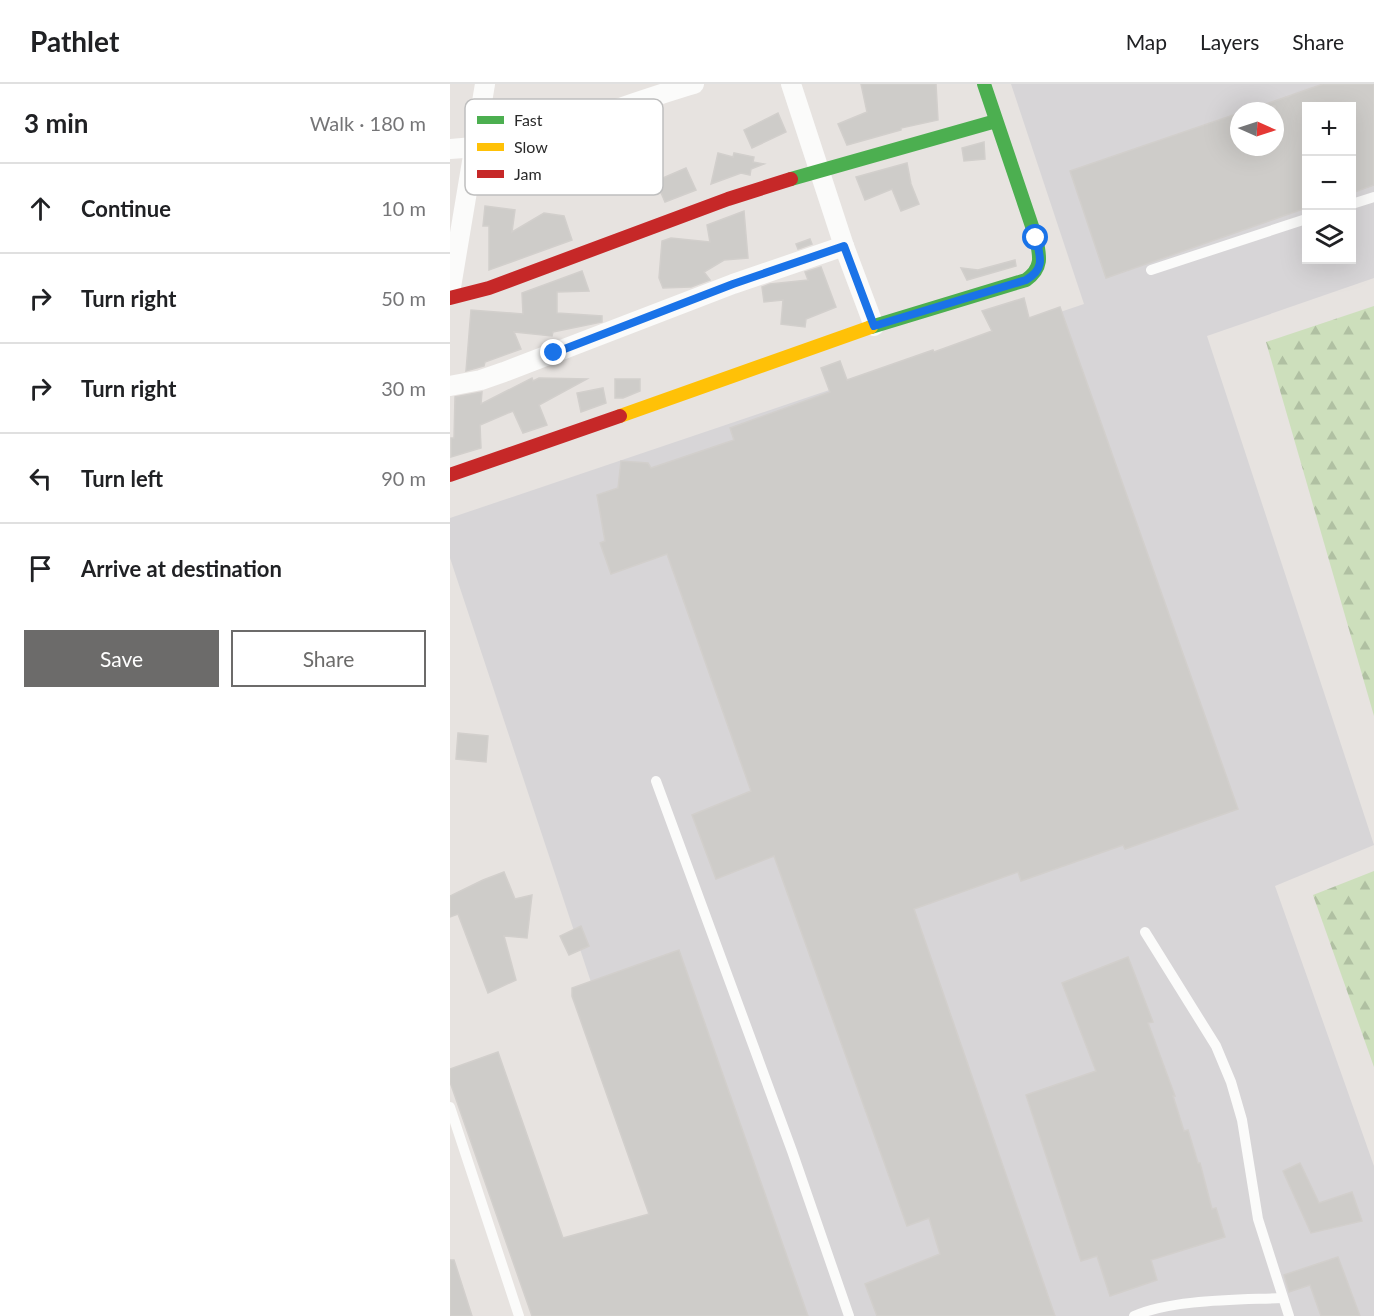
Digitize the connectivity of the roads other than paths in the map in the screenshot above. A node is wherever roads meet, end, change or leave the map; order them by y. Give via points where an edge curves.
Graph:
1 (484, 84) edge
2 (694, 84) edge
3 (791, 84) edge
4 (984, 84) edge
5 (481, 99) edge
6 (647, 99) edge
7 (996, 121) junction
8 (465, 148) edge
9 (450, 149) edge
10 (820, 170) junction
11 (466, 195) edge
12 (1374, 197) edge
13 (1356, 203) edge
14 (1302, 220) edge
15 (844, 246) junction
16 (1150, 270) dead end
17 (450, 293) edge
18 (450, 298) edge
19 (874, 326) junction
20 (450, 386) edge
21 (450, 475) edge
22 (656, 781) dead end
23 (1144, 932) dead end
24 (450, 1107) edge
25 (1282, 1298) junction
26 (519, 1316) edge
27 (849, 1316) edge
28 (1134, 1316) edge
29 (1289, 1316) edge

1 - 5 street
2 - 6 street
3 - 10 street
4 - 7 street
7 - 10 street
7 - 19 street via 1038,247 1040,266 1036,274
8 - 9 street
10 - 15 street
10 - 18 street via 686,213 489,288
11 - 17 street
12 - 13 lane
14 - 16 lane
15 - 19 street
15 - 20 street via 504,372
19 - 21 street
22 - 27 lane
23 - 25 lane via 1216,1046 1231,1082 1242,1120 1258,1219
24 - 26 lane
25 - 28 lane via 1171,1306
25 - 29 lane

